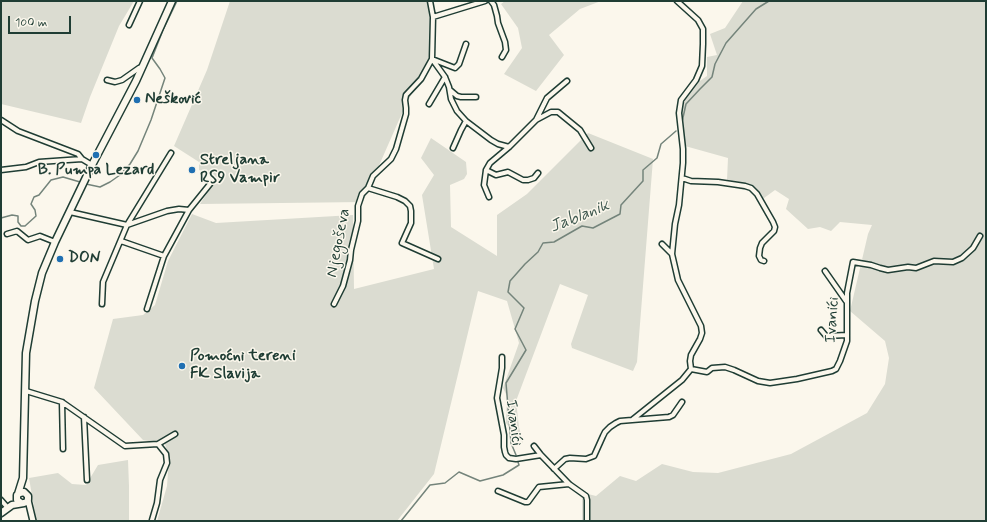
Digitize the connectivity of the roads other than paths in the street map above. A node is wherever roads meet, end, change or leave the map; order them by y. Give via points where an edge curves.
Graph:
1 (140, 1) edge
2 (172, 1) edge
3 (430, 1) edge
4 (485, 1) edge
5 (491, 1) edge
6 (677, 1) edge
7 (433, 17) junction
8 (129, 25) dead end
9 (466, 44) dead end
10 (502, 57) dead end
11 (432, 59) junction
12 (142, 67) junction
13 (445, 77) junction
14 (107, 80) dead end
15 (566, 81) dead end
16 (450, 90) junction
17 (476, 97) dead end
18 (429, 104) dead end
19 (1, 120) edge
20 (536, 120) junction
21 (466, 121) junction
22 (509, 147) junction
23 (453, 148) dead end
24 (591, 148) dead end
25 (171, 153) dead end
26 (82, 159) junction
27 (92, 165) junction
28 (1, 170) edge
29 (486, 170) junction
30 (538, 173) dead end
31 (682, 178) junction
32 (210, 184) dead end
33 (368, 188) junction
34 (489, 197) dead end
35 (189, 210) junction
36 (70, 212) junction
37 (127, 225) junction
38 (7, 234) dead end
39 (980, 236) dead end
40 (121, 241) junction
41 (55, 242) junction
42 (662, 244) dead end
43 (672, 254) junction
44 (164, 256) junction
45 (438, 259) dead end
46 (764, 262) dead end
47 (825, 271) dead end
48 (846, 301) junction
49 (102, 304) dead end
50 (334, 304) dead end
51 (147, 309) dead end
52 (821, 330) dead end
53 (847, 335) junction
54 (502, 357) dead end
55 (691, 369) junction
56 (26, 391) junction
57 (62, 402) junction
58 (682, 402) dead end
59 (84, 417) junction
60 (632, 420) junction
61 (175, 434) dead end
62 (158, 444) junction
63 (534, 446) dead end
64 (63, 449) dead end
65 (541, 455) junction
66 (554, 469) junction
67 (23, 478) junction
68 (87, 480) dead end
69 (569, 484) junction
70 (498, 491) dead end
71 (18, 496) junction
72 (1, 500) edge
73 (25, 500) junction
74 (10, 506) junction
75 (1, 513) edge
76 (33, 519) edge
77 (152, 520) edge
78 (587, 521) edge

1 - 8 street
2 - 12 main road
3 - 7 street, Njegoševa
4 - 7 street
5 - 10 street via 505,42 506,50
6 - 31 street via 698,20 702,29 702,66 696,80 681,100 678,113 683,149
7 - 11 street, Njegoševa
9 - 11 street via 455,68
11 - 13 street
11 - 33 street, Njegoševa via 421,79 406,95 406,114 396,149 391,159 373,176
12 - 14 street via 122,80
12 - 27 main road
13 - 16 street
13 - 18 street
15 - 20 street via 547,98
16 - 17 street via 457,96
16 - 21 street via 457,111
19 - 26 street via 18,131 78,154
20 - 22 street
20 - 24 street via 551,112 558,112 580,130
21 - 22 street via 498,144
21 - 23 street
22 - 29 street via 490,163
25 - 37 street
26 - 27 street
26 - 28 street via 39,162 26,167
27 - 36 main road
29 - 30 street via 496,175 508,172 523,180 534,178
29 - 34 street via 484,185
31 - 43 street
31 - 46 street via 745,186 757,194 775,227 760,248 759,256
32 - 35 street
33 - 45 street via 397,197 410,206 411,223 402,243
33 - 50 street, Njegoševa via 362,194 358,206 358,221 350,260 343,286
35 - 37 street via 167,211
35 - 44 street
36 - 37 street
36 - 41 main road
37 - 40 street
38 - 41 street via 18,231 28,240 40,236
39 - 48 street, Ivanići via 973,248 953,262 934,261 916,268 888,270 853,262
40 - 44 street
40 - 49 street via 103,282
41 - 56 main road via 42,273 36,301 26,353
42 - 43 street
43 - 55 street via 678,280 701,326 700,339 690,358
44 - 51 street
47 - 48 street
48 - 53 street, Ivanići
52 - 53 street via 826,336
53 - 55 street, Ivanići via 836,369 797,379 770,383 758,381 725,367 712,368 707,372
54 - 65 street, Ivanići via 497,398 504,435 504,452 509,458 516,459
55 - 60 street via 682,380
56 - 57 street
56 - 67 main road
57 - 59 street
57 - 64 street
58 - 60 street via 669,417
59 - 62 street via 125,446
59 - 68 street
60 - 66 street via 616,423 605,432 594,456 586,459 565,459
61 - 62 street
62 - 77 street via 166,454 167,463 160,480
63 - 65 street
65 - 66 street
66 - 69 street
67 - 71 main road
67 - 73 main road
69 - 70 street via 539,487 528,502
69 - 78 street via 588,500
71 - 73 main road via 18,502
71 - 73 main road via 22,492
71 - 74 main road
72 - 74 street
73 - 74 main road
73 - 76 street
74 - 75 main road

